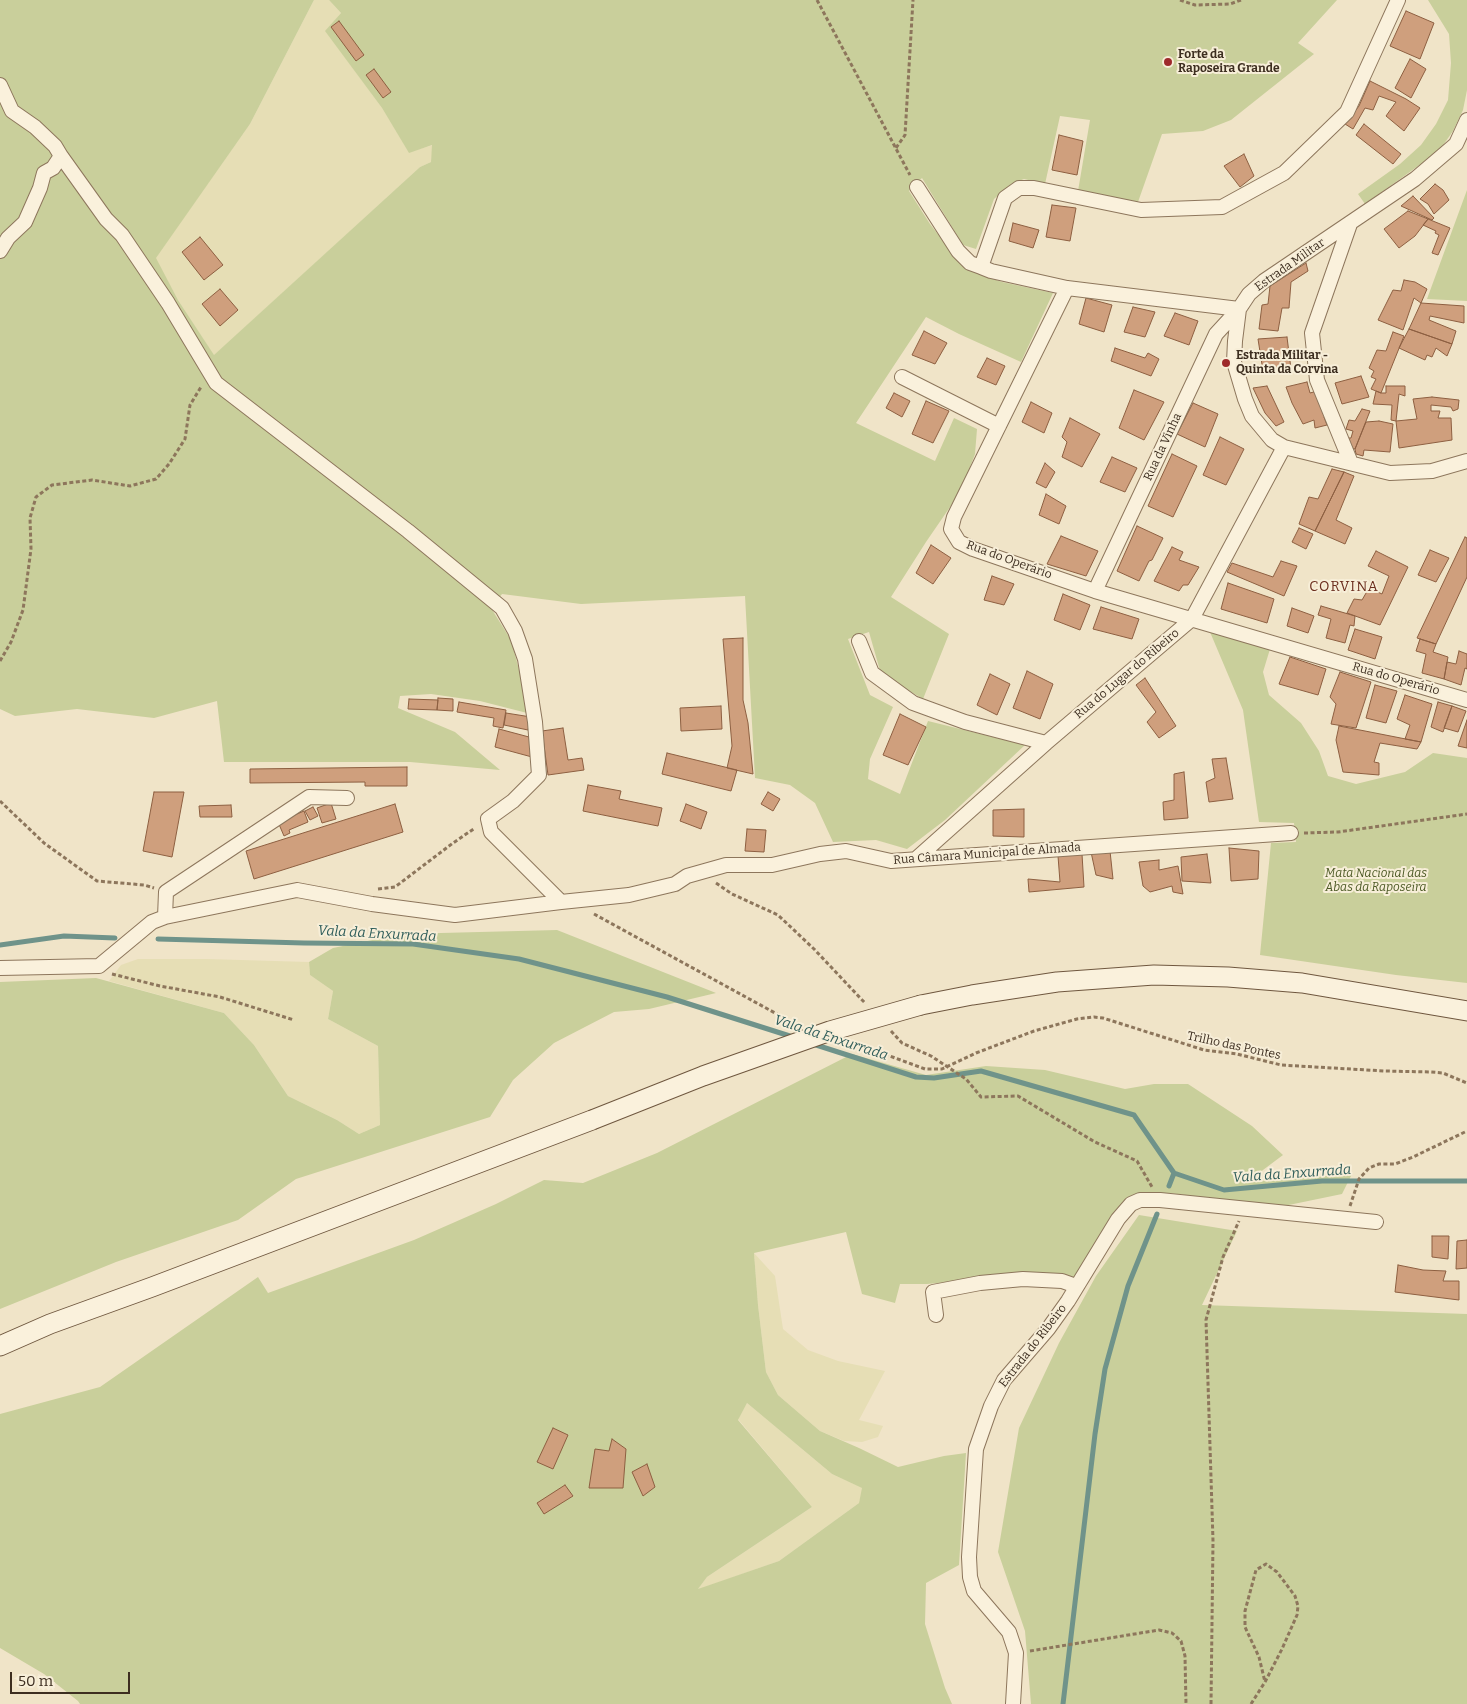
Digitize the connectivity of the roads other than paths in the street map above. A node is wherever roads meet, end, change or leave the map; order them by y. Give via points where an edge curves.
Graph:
1 (1398, 0) edge
2 (0, 85) edge
3 (1467, 120) edge
4 (61, 156) junction
5 (917, 187) road end
6 (1350, 224) junction
7 (0, 251) edge
8 (980, 267) junction
9 (1067, 288) junction
10 (1239, 309) junction
11 (902, 377) dead end
12 (999, 426) junction
13 (1284, 447) junction
14 (1467, 461) edge
15 (1351, 463) junction
16 (1095, 591) junction
17 (1192, 619) junction
18 (859, 641) dead end
19 (1467, 700) edge
20 (1046, 743) junction
21 (348, 798) dead end
22 (1291, 833) road end
23 (917, 858) junction
24 (561, 902) junction
25 (165, 916) junction
26 (0, 968) edge
27 (1467, 1011) edge
28 (1376, 1222) dead end
29 (1076, 1286) junction
30 (936, 1315) dead end
31 (0, 1346) edge
32 (1013, 1704) edge

1 - 8 street via 1348,112 1284,173 1222,208 1141,210 1034,188 1019,188 1005,198
2 - 4 street via 12,111 35,127
3 - 6 street, Estrada Militar via 1456,144 1416,178
4 - 7 street via 53,168 44,173 25,222
4 - 24 street via 106,220 122,235 216,383 502,608 525,659 539,775 513,801 488,819 491,832
5 - 8 street via 958,251 970,263
6 - 10 street, Estrada Militar via 1264,281 1249,294
6 - 15 street via 1312,333 1317,380
8 - 9 street
9 - 10 street
9 - 12 street, Rua do Operário
10 - 13 street, Estrada Militar via 1234,362 1244,399 1262,429
10 - 16 street, Rua da Vinha via 1216,334
11 - 12 street
12 - 16 street, Rua do Operário via 954,517 951,530 959,542 973,549
13 - 15 street, Estrada Militar
13 - 17 street, Rua do Lugar do Ribeiro
14 - 15 street, Estrada Militar via 1432,471 1390,473
16 - 17 street, Rua do Operário
17 - 19 street, Rua do Operário
17 - 20 street, Rua do Lugar do Ribeiro
18 - 20 street via 872,673 912,703 965,722
20 - 23 street, Rua do Lugar do Ribeiro
21 - 25 street via 308,797 166,892
22 - 23 street, Rua Câmara Municipal de Almada
23 - 24 street, Rua Câmara Municipal de Almada via 891,861 846,851 772,865 726,865 687,876 675,884 629,895
24 - 25 street, Rua Câmara Municipal de Almada via 455,915 297,890
25 - 26 street via 152,922 99,966
27 - 31 main road, bridge via 1302,983 1154,975 1057,982 921,1005 839,1028 702,1076 50,1324
28 - 29 street, Estrada do Ribeiro via 1140,1200 1131,1204 1118,1219
29 - 30 street via 1062,1281 1023,1279 934,1292
29 - 32 street, Estrada do Ribeiro via 1048,1329 1004,1380 976,1449 970,1577 974,1591 1009,1632 1016,1653

